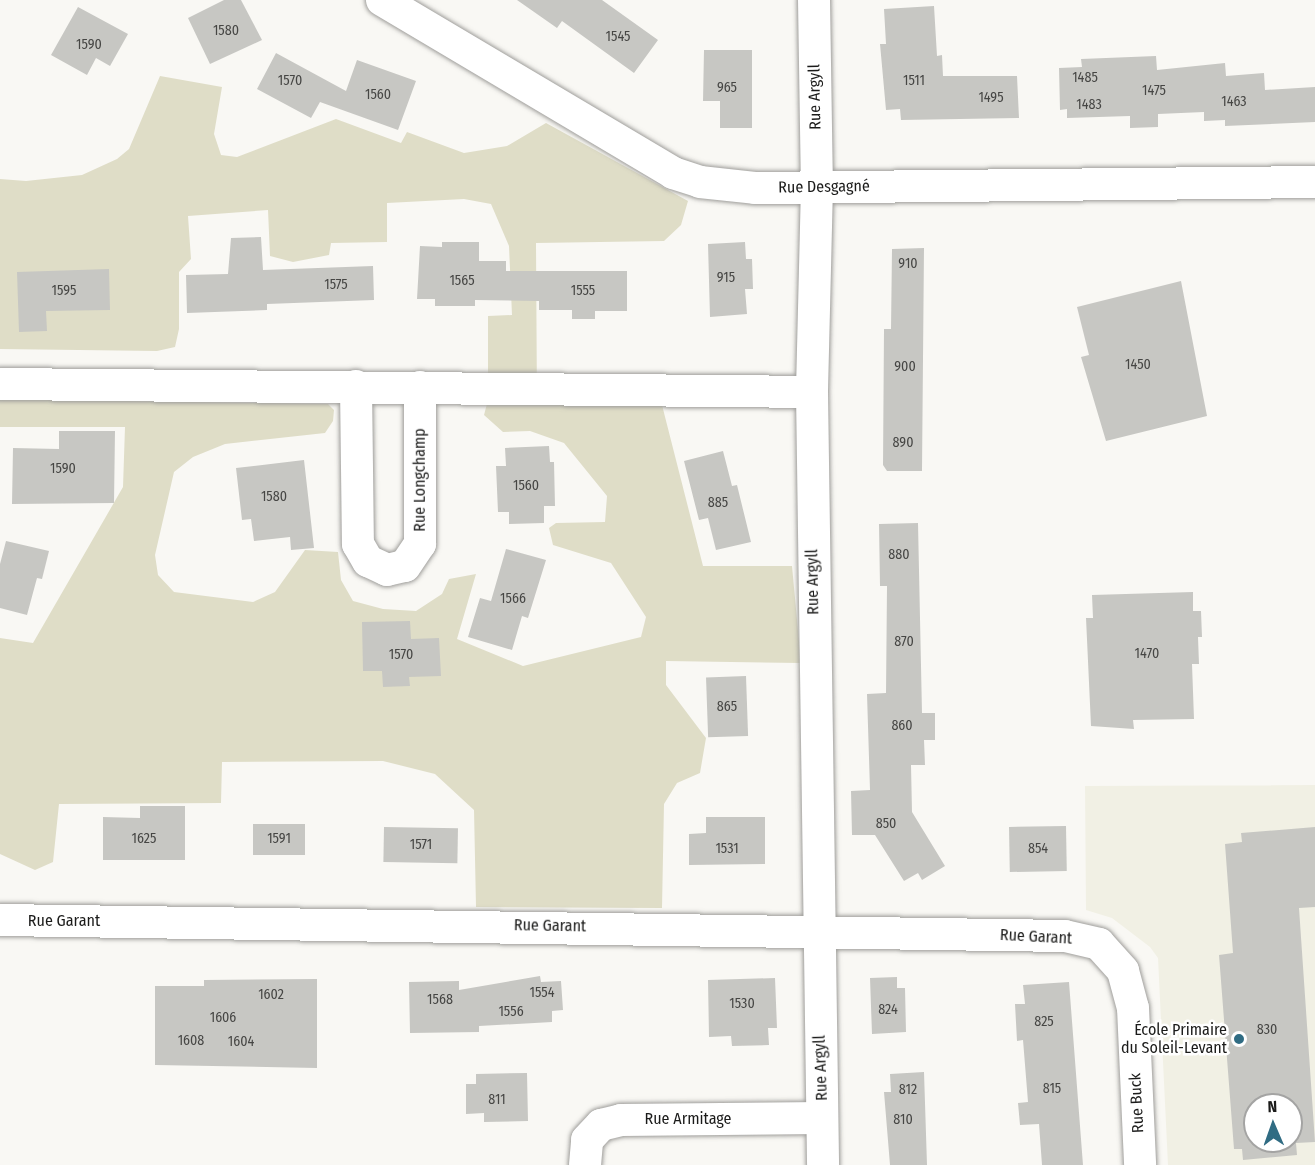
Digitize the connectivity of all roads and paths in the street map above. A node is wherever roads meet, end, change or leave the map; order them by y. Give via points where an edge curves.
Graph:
1 (382, 0) edge
2 (814, 0) edge
3 (1315, 182) edge
4 (817, 186) junction
5 (0, 384) edge
6 (356, 386) junction
7 (420, 387) junction
8 (812, 392) junction
9 (0, 920) edge
10 (817, 930) junction
11 (1099, 944) joint
12 (822, 1118) junction
13 (585, 1165) edge
14 (823, 1165) edge
15 (1140, 1165) edge

1 - 4 street, Rue Desgagné via 673,173 700,182 755,188
2 - 4 street, Rue Argyll
3 - 4 street, Rue Desgagné
4 - 8 street, Rue Argyll
5 - 6 street
6 - 7 street
6 - 7 street, Rue Longchamp via 358,544 368,561 387,570 405,566 420,544
7 - 8 street
8 - 10 street, Rue Argyll
9 - 10 street, Rue Garant
10 - 11 street, Rue Garant via 1065,936
10 - 12 street, Rue Argyll
11 - 15 street, Rue Buck via 1123,971 1133,1008
12 - 13 street, Rue Armitage via 621,1120 601,1125 587,1140
12 - 14 street, Rue Argyll

